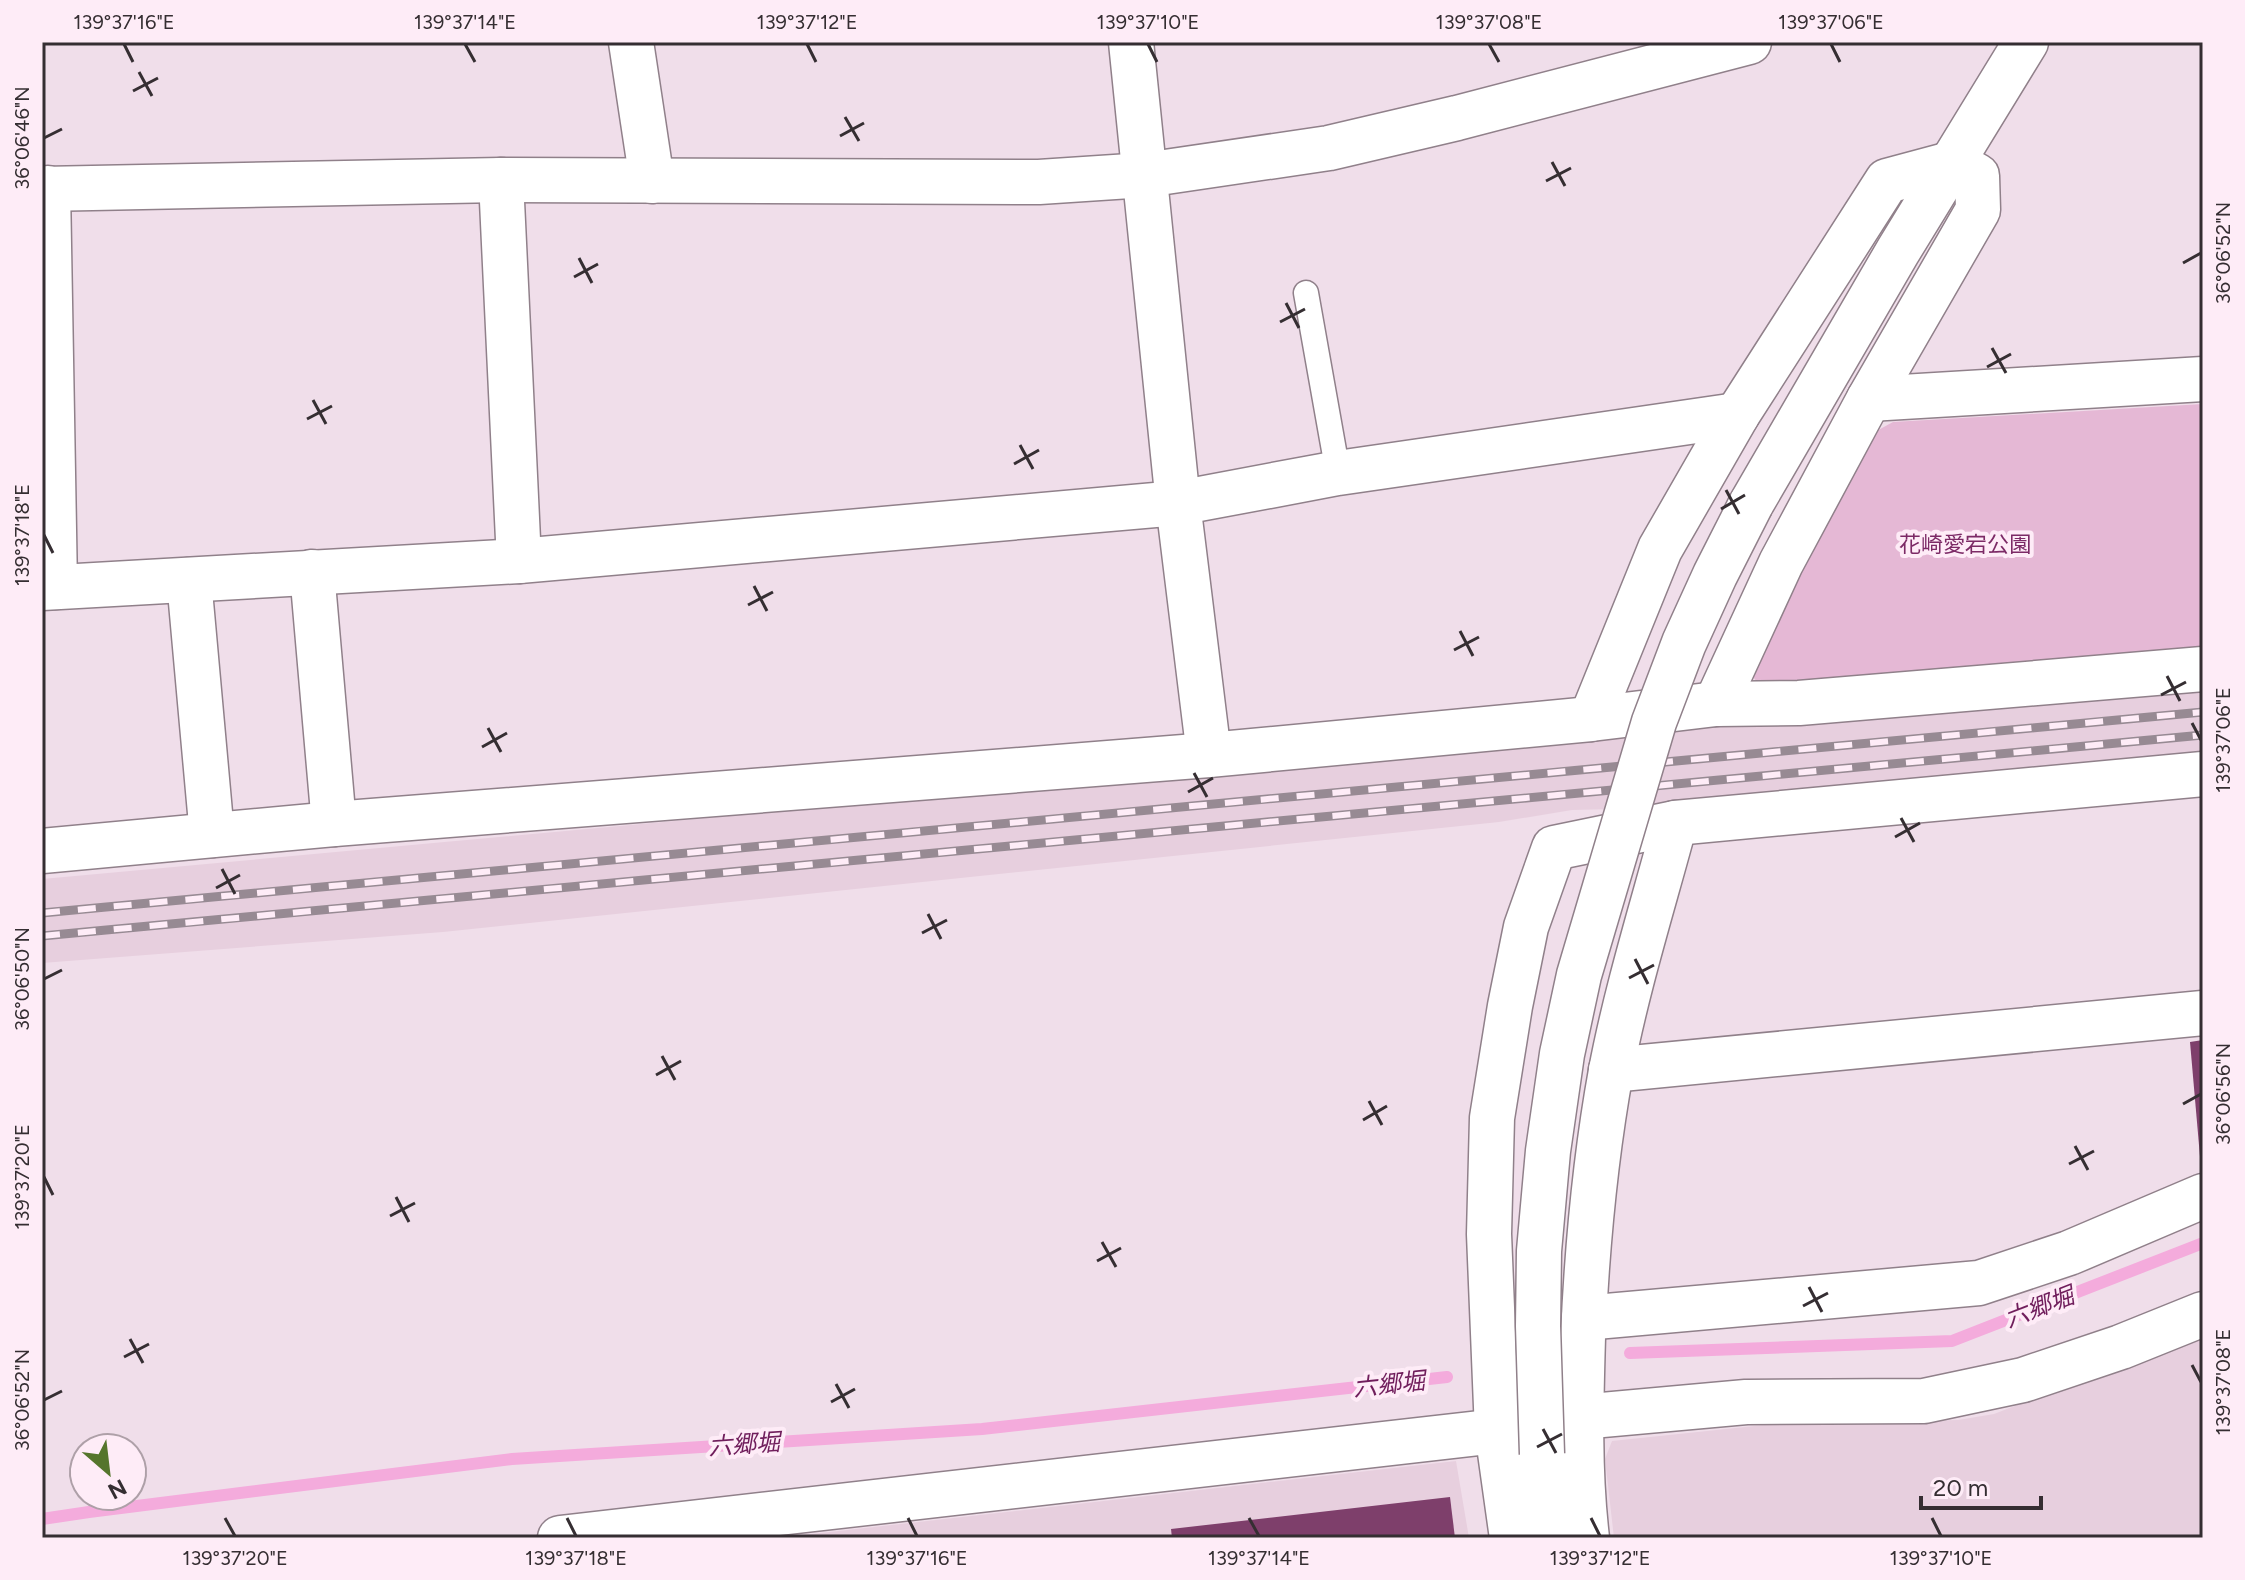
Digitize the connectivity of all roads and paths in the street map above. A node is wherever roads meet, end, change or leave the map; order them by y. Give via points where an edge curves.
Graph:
1 (631, 42) edge
2 (1131, 42) edge
3 (1749, 42) edge
4 (2026, 42) edge
5 (1693, 49) edge
6 (1954, 163) junction
7 (1145, 175) junction
8 (501, 180) junction
9 (652, 181) junction
10 (45, 188) edge
11 (1306, 293) dead end
12 (2203, 379) edge
13 (1869, 399) junction
14 (1737, 415) junction
15 (1338, 473) junction
16 (1178, 503) junction
17 (519, 561) junction
18 (312, 572) junction
19 (189, 580) junction
20 (49, 588) edge
21 (2203, 669) edge
22 (1716, 704) junction
23 (1591, 719) junction
24 (1209, 755) junction
25 (2203, 774) edge
26 (1675, 823) junction
27 (334, 824) junction
28 (212, 835) junction
29 (42, 851) edge
30 (2203, 1013) edge
31 (1611, 1070) junction
32 (2203, 1196) edge
33 (2203, 1314) edge
34 (1584, 1318) junction
35 (1580, 1417) junction
36 (1497, 1431) junction
37 (560, 1538) edge
38 (1512, 1538) edge
39 (1552, 1538) edge
40 (1587, 1538) edge

1 - 9 street
2 - 7 street
3 - 5 street
4 - 6 street
5 - 7 street via 1457,118 1329,148
6 - 13 street via 1977,176 1978,210
6 - 14 street via 1887,181
6 - 39 street, bridge via 1751,504 1715,575 1654,722 1621,828 1576,988 1548,1151 1538,1326 1542,1454
7 - 9 street via 1039,182
7 - 16 street
8 - 9 street
8 - 10 street
8 - 17 street
10 - 20 street
11 - 15 lane
12 - 13 street
13 - 22 street via 1781,563
14 - 15 street
14 - 23 street via 1660,549
15 - 16 street
16 - 17 street
16 - 24 street
17 - 18 street
18 - 19 street
18 - 27 street
19 - 20 street
19 - 28 street
21 - 22 street via 1799,703
22 - 23 street
23 - 24 street
24 - 27 street
25 - 26 street
26 - 31 street
26 - 36 street via 1554,848 1526,927 1492,1118 1489,1234
27 - 28 street
28 - 29 street
30 - 31 street
31 - 34 street via 1592,1191
32 - 34 street via 2069,1253 1979,1283
33 - 35 street via 2023,1380 1924,1401 1746,1402
34 - 35 street
35 - 36 street
35 - 40 street
36 - 37 street
36 - 38 street

